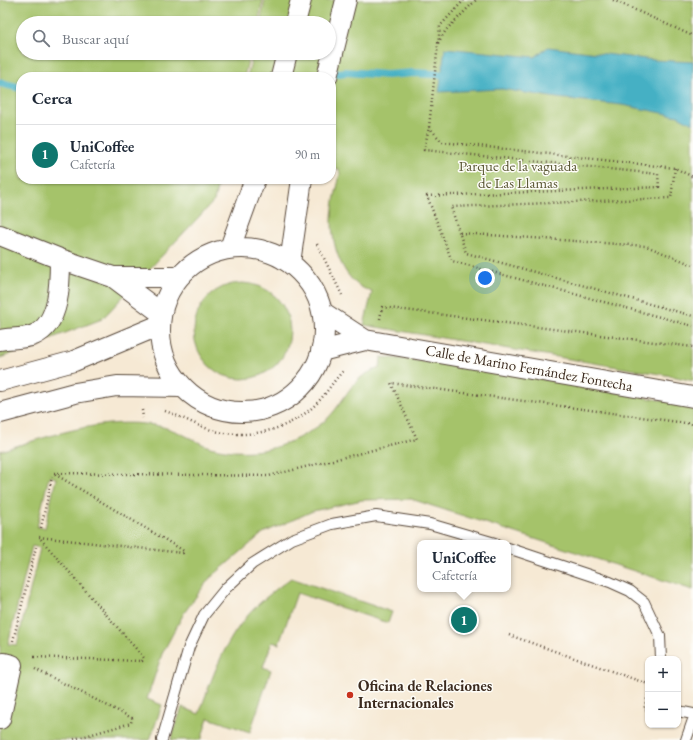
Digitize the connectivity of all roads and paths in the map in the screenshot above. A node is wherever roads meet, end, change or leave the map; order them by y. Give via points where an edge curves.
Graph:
1 (301, 0) edge
2 (346, 0) edge
3 (464, 0) edge
4 (476, 0) edge
5 (613, 0) edge
6 (297, 16) edge
7 (693, 36) edge
8 (336, 41) edge
9 (437, 45) junction
10 (285, 60) edge
11 (331, 60) edge
12 (282, 72) edge
13 (328, 72) edge
14 (429, 126) junction
15 (675, 168) junction
16 (693, 177) edge
17 (254, 184) edge
18 (301, 184) edge
19 (460, 233) junction
20 (0, 235) edge
21 (315, 239) dead end
22 (230, 248) junction
23 (60, 259) junction
24 (290, 263) junction
25 (693, 265) edge
26 (113, 277) junction
27 (179, 277) junction
28 (343, 296) dead end
29 (322, 312) junction
30 (693, 316) edge
31 (161, 319) junction
32 (379, 325) dead end
33 (693, 326) edge
34 (0, 340) edge
35 (365, 340) junction
36 (693, 348) edge
37 (322, 351) junction
38 (347, 366) dead end
39 (0, 381) edge
40 (183, 387) junction
41 (693, 397) edge
42 (148, 408) dead end
43 (160, 410) dead end
44 (0, 413) edge
45 (143, 418) dead end
46 (693, 424) edge
47 (52, 477) dead end
48 (41, 528) dead end
49 (485, 540) edge
50 (36, 547) dead end
51 (511, 549) edge
52 (509, 635) dead end
53 (12, 645) dead end
54 (661, 656) edge
55 (33, 657) dead end
56 (30, 666) dead end
57 (0, 679) edge
58 (645, 683) edge
59 (681, 711) edge
60 (693, 714) edge
61 (0, 719) edge
62 (693, 720) edge
63 (71, 740) edge
64 (162, 740) edge
65 (686, 740) edge

1 - 6 street
2 - 8 street
3 - 9 path via 440,26
4 - 9 path via 446,30
5 - 7 path
9 - 14 path
10 - 12 street
11 - 13 street
14 - 15 path via 442,142
14 - 33 path via 424,150 658,174 659,187 427,196 452,262
15 - 16 path
15 - 19 path via 671,198 451,207
17 - 22 street
18 - 24 street
19 - 25 path via 646,246
19 - 30 path via 466,253
20 - 23 street
21 - 28 path via 325,264
22 - 24 street via 261,250
22 - 27 street via 202,258
23 - 26 street
23 - 34 street via 56,305 43,329 33,335
24 - 29 street via 311,285
26 - 27 street
26 - 31 street
27 - 31 street via 168,294
29 - 35 street, Calle de Marino Fernández Fontecha
29 - 37 street
31 - 39 street via 74,361
31 - 40 street via 160,339 165,358
32 - 36 path via 382,307
35 - 37 street, Calle de Marino Fernández Fontecha
35 - 41 street, Calle de Marino Fernández Fontecha
37 - 40 street via 316,366 297,391 285,400 255,411 224,410 209,405
38 - 43 path via 319,401 304,415 283,427 260,433 219,432
40 - 44 street via 117,386 74,393
42 - 45 path via 142,407
46 - 55 path via 391,383 416,439 269,476 54,473 184,551 183,553 38,537 144,658 142,661
47 - 48 path
49 - 64 lane via 430,524 376,516 332,524 292,539 252,564 226,588 204,615 190,647
50 - 53 path
51 - 54 lane via 630,591 644,602 660,636
52 - 58 path
56 - 63 path via 132,718 131,723
57 - 61 street via 4,663 12,665
59 - 60 lane
62 - 65 lane

